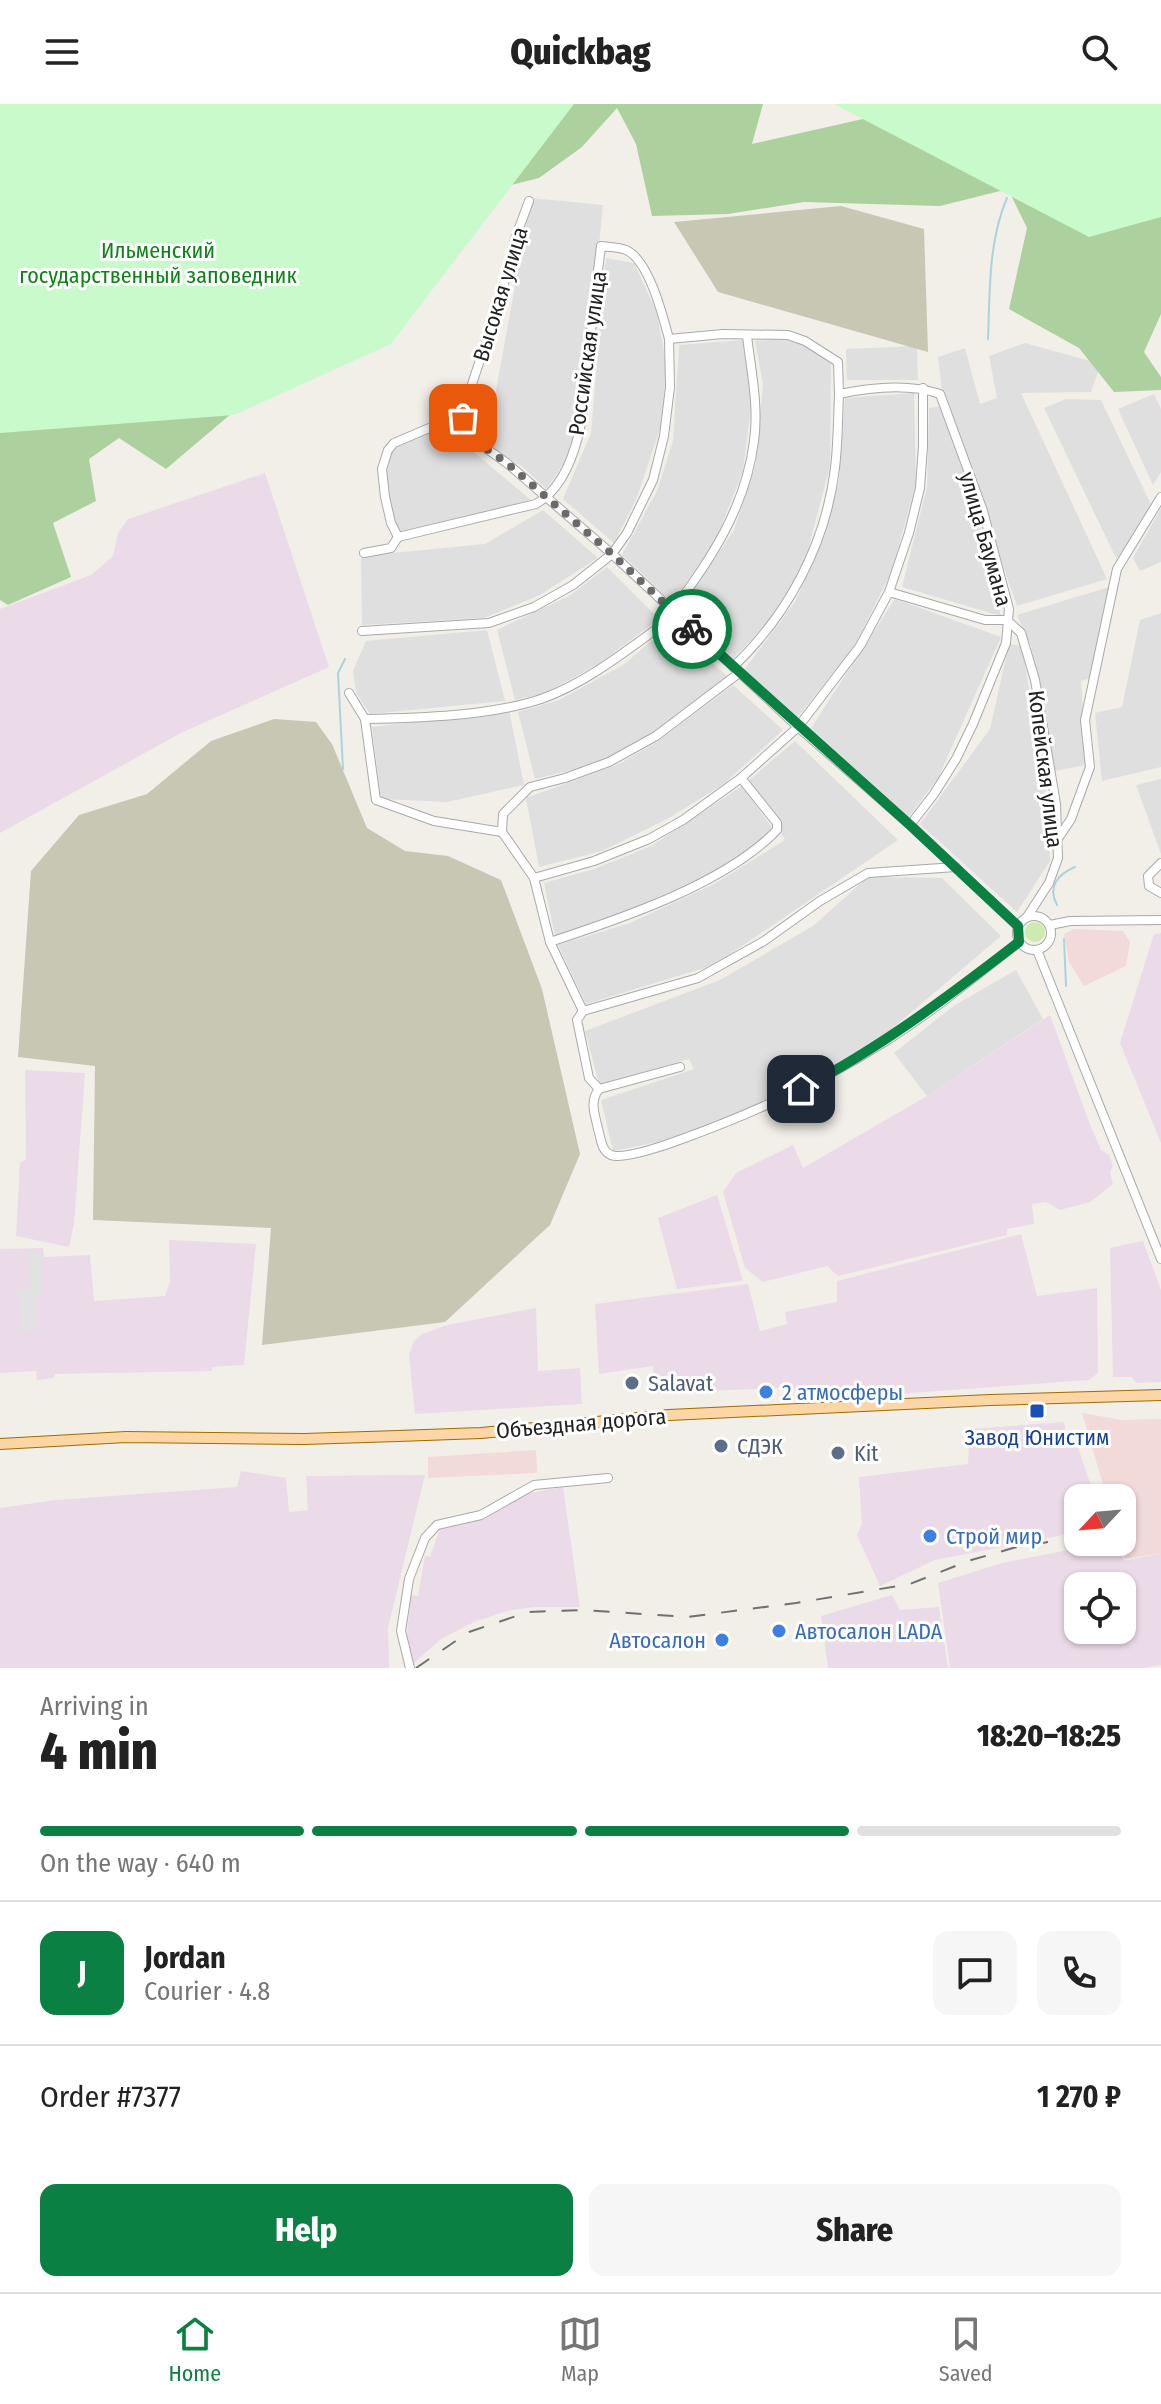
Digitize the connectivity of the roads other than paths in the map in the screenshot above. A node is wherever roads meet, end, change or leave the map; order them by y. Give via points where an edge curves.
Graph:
1 (529, 201) dead end
2 (747, 336) junction
3 (669, 339) junction
4 (923, 388) junction
5 (839, 394) junction
6 (463, 414) junction
7 (466, 434) junction
8 (476, 442) junction
9 (1161, 497) edge
10 (546, 498) junction
11 (398, 537) junction
12 (364, 553) dead end
13 (612, 554) junction
14 (889, 592) junction
15 (674, 613) junction
16 (1007, 620) junction
17 (362, 631) dead end
18 (736, 670) junction
19 (349, 693) dead end
20 (365, 719) junction
21 (798, 727) junction
22 (741, 778) junction
23 (910, 825) junction
24 (502, 832) junction
25 (1057, 840) junction
26 (1161, 863) edge
27 (956, 867) junction
28 (534, 878) junction
29 (1161, 893) edge
30 (1027, 917) junction
31 (1161, 920) edge
32 (1050, 925) junction
33 (1018, 926) junction
34 (550, 942) junction
35 (1019, 942) junction
36 (1037, 950) junction
37 (583, 1011) junction
38 (680, 1067) dead end
39 (599, 1089) junction
40 (1161, 1259) edge
41 (1161, 1395) edge
42 (0, 1444) edge
43 (608, 1478) dead end
44 (410, 1668) edge

1 - 6 street, Высокая улица
2 - 3 street
2 - 5 street via 788,335 816,348 838,362
2 - 15 street via 755,398 748,470 719,545
3 - 10 street, Российская улица via 638,260 626,250 601,246 579,435
3 - 13 street via 670,387 653,480
4 - 5 street
4 - 14 street via 920,488
4 - 16 street, улица Баумана via 940,394 950,416 983,511 1009,609
5 - 18 street via 826,516 789,601
6 - 7 street, Высокая улица
6 - 8 street via 473,415
7 - 8 street
7 - 11 street via 434,426 388,450 382,469 385,497
8 - 10 street
9 - 25 street via 1117,569 1085,720 1090,767 1071,819
10 - 11 street
10 - 13 street
11 - 12 street via 391,548
13 - 15 street
13 - 17 street via 534,607 489,623
14 - 16 street via 985,620
14 - 21 street via 860,646
15 - 18 street
15 - 20 street via 592,673 542,698 461,714
16 - 23 street, улица Баумана via 1006,643 967,735
16 - 25 street, Копейская улица via 1021,633 1035,680
18 - 21 street
18 - 24 street via 656,736 609,762 530,787 503,814
19 - 20 street
20 - 24 street via 376,800 434,821
21 - 22 street
21 - 23 street
22 - 28 street via 649,839
22 - 34 street via 777,823 770,837 723,871 624,918
23 - 27 street
24 - 28 street
25 - 30 street, Копейская улица via 1058,858 1049,883
26 - 29 street via 1148,876 1149,886
27 - 33 street
27 - 37 street via 868,873 698,978
28 - 34 street
30 - 32 street via 1042,917
30 - 33 street
31 - 32 street
32 - 36 street via 1050,941
33 - 35 street
34 - 37 street
35 - 36 street
35 - 39 street via 899,1032 826,1076 777,1102 661,1147 610,1155 603,1148 593,1107
36 - 40 street
37 - 39 street via 577,1020 589,1078
38 - 39 street
41 - 42 main road, Объездная дорога via 732,1411 481,1433 304,1439 126,1437
43 - 44 street via 534,1485 481,1515 437,1525 425,1538 409,1579 401,1631

